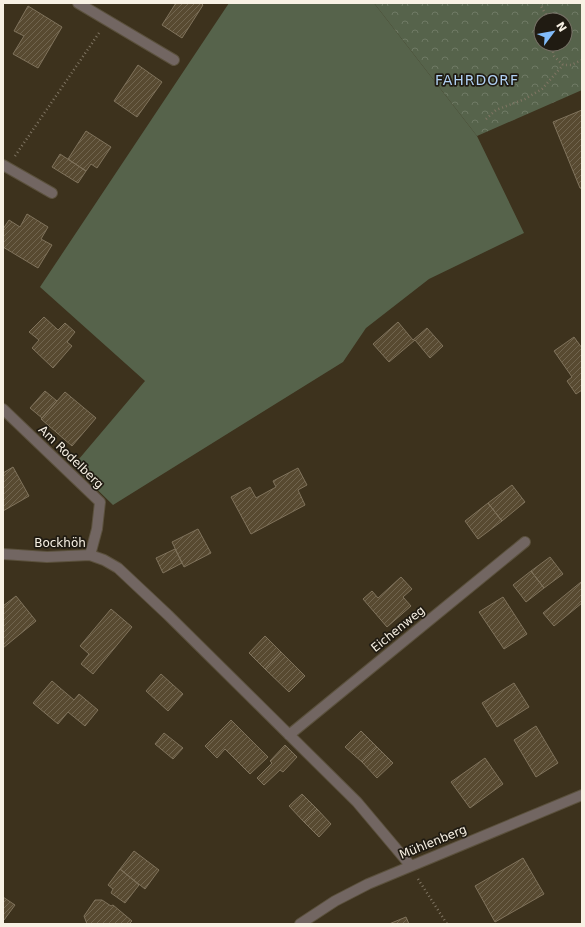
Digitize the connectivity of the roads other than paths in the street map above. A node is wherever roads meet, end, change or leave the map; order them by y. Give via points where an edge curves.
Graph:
1 (78, 3) edge
2 (174, 60) dead end
3 (5, 165) edge
4 (52, 193) dead end
5 (3, 409) edge
6 (524, 542) dead end
7 (3, 554) edge
8 (90, 555) junction
9 (288, 735) junction
10 (582, 795) edge
11 (410, 865) junction
12 (300, 924) edge

1 - 2 street
3 - 4 street
5 - 8 street, Am Rodelberg via 100,502 97,529
6 - 9 street, Eichenweg
7 - 8 street, Bockhöh via 47,557
8 - 9 street, Bockhöh via 118,568
9 - 11 street via 357,802
10 - 11 street, Mühlenberg
11 - 12 street, Mühlenberg via 334,901

